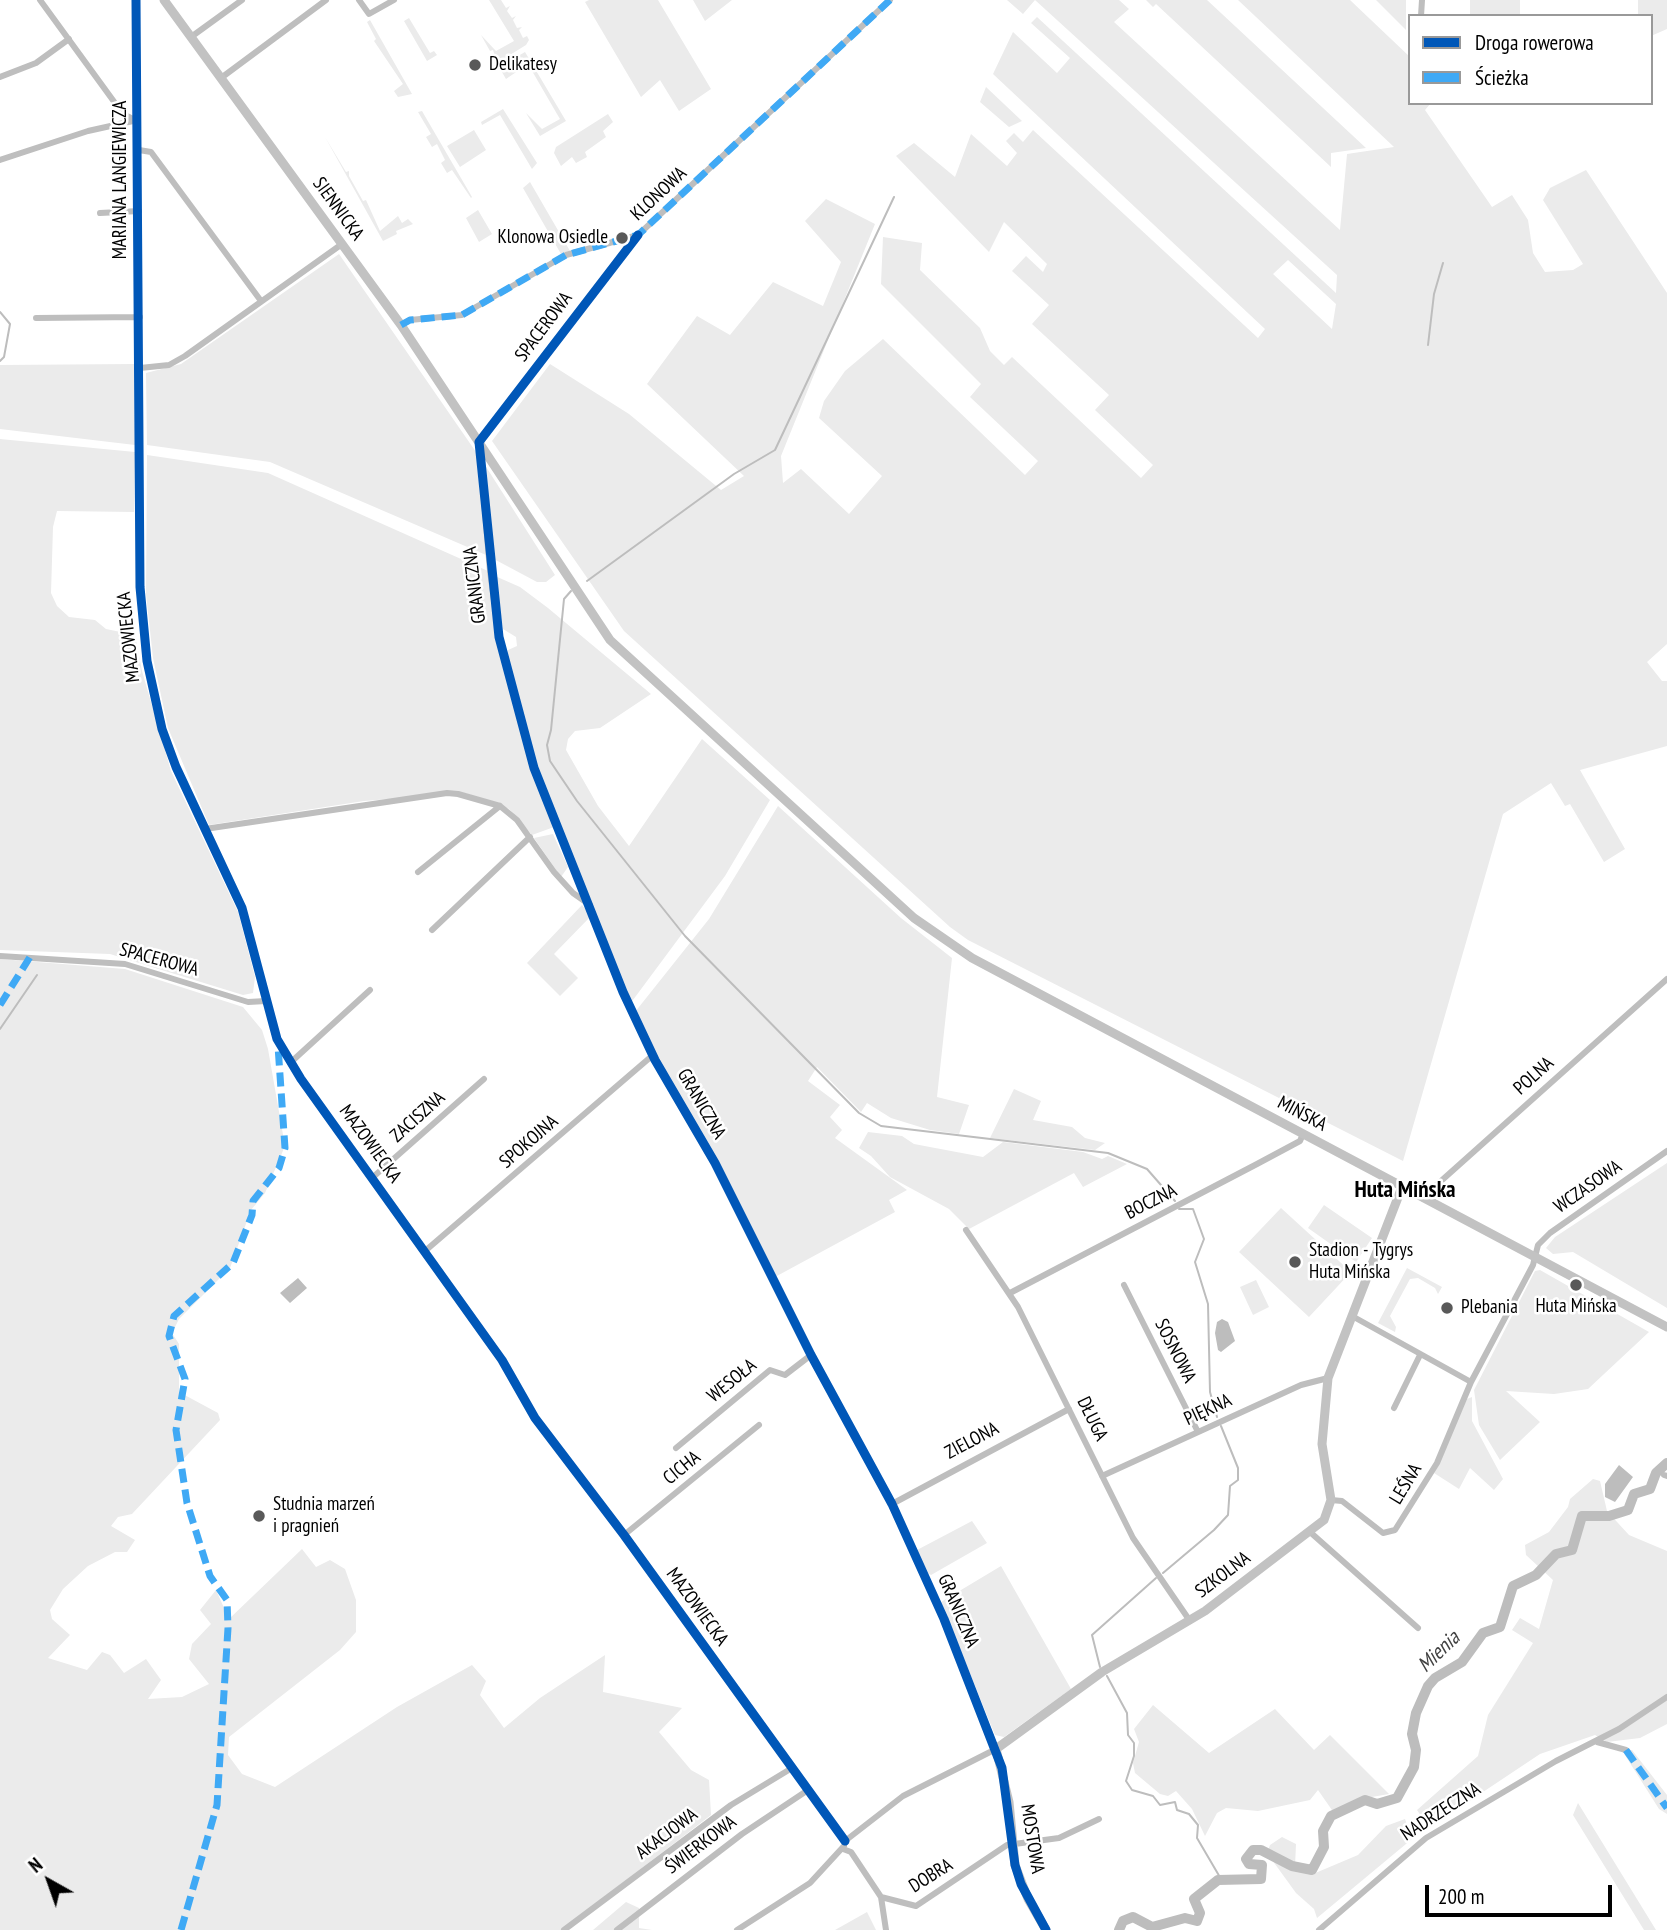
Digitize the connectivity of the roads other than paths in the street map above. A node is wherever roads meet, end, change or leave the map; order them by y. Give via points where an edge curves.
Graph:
1 (40, 0) edge
2 (136, 0) edge
3 (164, 0) edge
4 (242, 0) edge
5 (326, 0) edge
6 (359, 0) edge
7 (394, 0) edge
8 (890, 0) edge
9 (191, 37) junction
10 (69, 39) junction
11 (0, 77) edge
12 (221, 78) junction
13 (135, 120) junction
14 (139, 150) junction
15 (0, 160) edge
16 (139, 211) junction
17 (100, 213) dead end
18 (638, 235) junction
19 (342, 244) junction
20 (261, 301) junction
21 (140, 317) junction
22 (36, 318) dead end
23 (401, 326) junction
24 (140, 364) junction
25 (479, 442) junction
26 (500, 806) junction
27 (205, 829) junction
28 (530, 837) junction
29 (418, 872) dead end
30 (590, 905) junction
31 (432, 930) dead end
32 (0, 956) edge
33 (1667, 979) edge
34 (370, 990) dead end
35 (266, 1001) junction
36 (653, 1055) junction
37 (290, 1063) junction
38 (484, 1079) dead end
39 (1303, 1134) junction
40 (1667, 1151) edge
41 (372, 1178) junction
42 (1402, 1187) junction
43 (1422, 1198) junction
44 (966, 1230) dead end
45 (425, 1251) junction
46 (1535, 1255) junction
47 (1124, 1285) dead end
48 (1010, 1293) junction
49 (1352, 1316) junction
50 (1667, 1327) edge
51 (811, 1355) junction
52 (1420, 1355) junction
53 (1328, 1378) junction
54 (1471, 1382) junction
55 (1394, 1408) dead end
56 (1069, 1409) junction
57 (759, 1425) dead end
58 (1198, 1432) junction
59 (676, 1448) dead end
60 (1102, 1476) junction
61 (1331, 1500) junction
62 (892, 1504) junction
63 (1310, 1532) junction
64 (624, 1535) junction
65 (1190, 1621) junction
66 (1418, 1628) dead end
67 (1667, 1697) edge
68 (1595, 1742) junction
69 (996, 1749) junction
70 (1626, 1750) dead end
71 (792, 1768) junction
72 (808, 1790) junction
73 (1099, 1819) dead end
74 (845, 1841) junction
75 (1012, 1845) junction
76 (843, 1849) junction
77 (881, 1897) junction
78 (564, 1930) edge
79 (617, 1930) edge
80 (737, 1930) edge
81 (886, 1930) edge
82 (1046, 1930) edge
83 (1319, 1930) edge

1 - 10 street
2 - 13 street, MARIANA LANGIEWICZA via 139,111
3 - 9 main road, SIENNICKA
4 - 9 street
5 - 12 street
6 - 7 street via 369,14
8 - 18 street, KLONOWA
9 - 12 main road, SIENNICKA
10 - 11 street via 36,63
10 - 13 street via 123,114
12 - 19 main road, SIENNICKA
13 - 14 street, MARIANA LANGIEWICZA
13 - 15 street
14 - 16 street, MARIANA LANGIEWICZA
14 - 20 street via 152,155
16 - 17 street
16 - 21 street, MARIANA LANGIEWICZA
18 - 23 street, KLONOWA via 566,256 461,316 410,320
18 - 25 street, SPACEROWA
19 - 20 street
19 - 23 main road, SIENNICKA
20 - 24 street via 169,365
21 - 22 street
21 - 24 street, MARIANA LANGIEWICZA
23 - 25 main road, SIENNICKA
24 - 27 street, MAZOWIECKA via 141,608 147,661 162,729
25 - 30 street, GRANICZNA via 499,638 534,768
25 - 39 main road, MIŃSKA via 618,648 923,926 963,954
26 - 27 street via 447,793
26 - 28 street
26 - 29 street
27 - 35 street, MAZOWIECKA via 242,908
28 - 30 street via 560,880
28 - 31 street
30 - 36 street, GRANICZNA
32 - 35 street, SPACEROWA via 125,964 248,1002
33 - 43 street, POLNA
34 - 37 street
35 - 37 street, MAZOWIECKA
36 - 45 street, SPOKOJNA
36 - 51 street, GRANICZNA via 715,1163
37 - 41 street, MAZOWIECKA
38 - 41 street, ZACISZNA
39 - 42 main road, MIŃSKA
39 - 48 street, BOCZNA via 1300,1141
40 - 46 street, WCZASOWA via 1550,1233
41 - 45 street, MAZOWIECKA
42 - 43 main road, MIŃSKA
42 - 49 main road
43 - 46 main road, MIŃSKA
44 - 48 street, DŁUGA
45 - 64 street, MAZOWIECKA via 502,1360 535,1418
46 - 50 main road, MIŃSKA
46 - 54 street, WCZASOWA
47 - 58 street, SOSNOWA
48 - 56 street, DŁUGA
49 - 52 street
49 - 53 main road
51 - 59 street, WESOŁA via 785,1375 770,1370
51 - 62 street, GRANICZNA
52 - 54 street
52 - 55 street
53 - 58 street, PIĘKNA via 1301,1385
53 - 61 main road via 1322,1451
54 - 61 street, LEŚNA via 1437,1463 1395,1530 1384,1533 1342,1501
56 - 60 street, DŁUGA
56 - 62 street, ZIELONA
57 - 64 street, CICHA
58 - 60 street, PIĘKNA
60 - 65 street, DŁUGA via 1133,1538
61 - 63 main road, SZKOLNA via 1326,1517
62 - 69 street, GRANICZNA
63 - 65 main road, SZKOLNA
63 - 66 street
64 - 71 street, MAZOWIECKA
65 - 69 main road, SZKOLNA via 1102,1672
67 - 68 street, NADRZECZNA
68 - 70 street
68 - 83 street, NADRZECZNA via 1426,1838
69 - 74 street, SZKOLNA via 903,1796
69 - 75 main road, MOSTOWA via 1006,1785
71 - 72 street, MAZOWIECKA
71 - 78 street, AKACJOWA via 731,1805
72 - 74 street, MAZOWIECKA
72 - 79 street, ŚWIERKOWA via 742,1833
73 - 75 street, DOBRA via 1068,1835
74 - 76 street
75 - 77 street, DOBRA via 920,1905 907,1906
75 - 82 main road, MOSTOWA via 1021,1885
76 - 77 street via 850,1852
76 - 80 street via 810,1883
77 - 81 street

